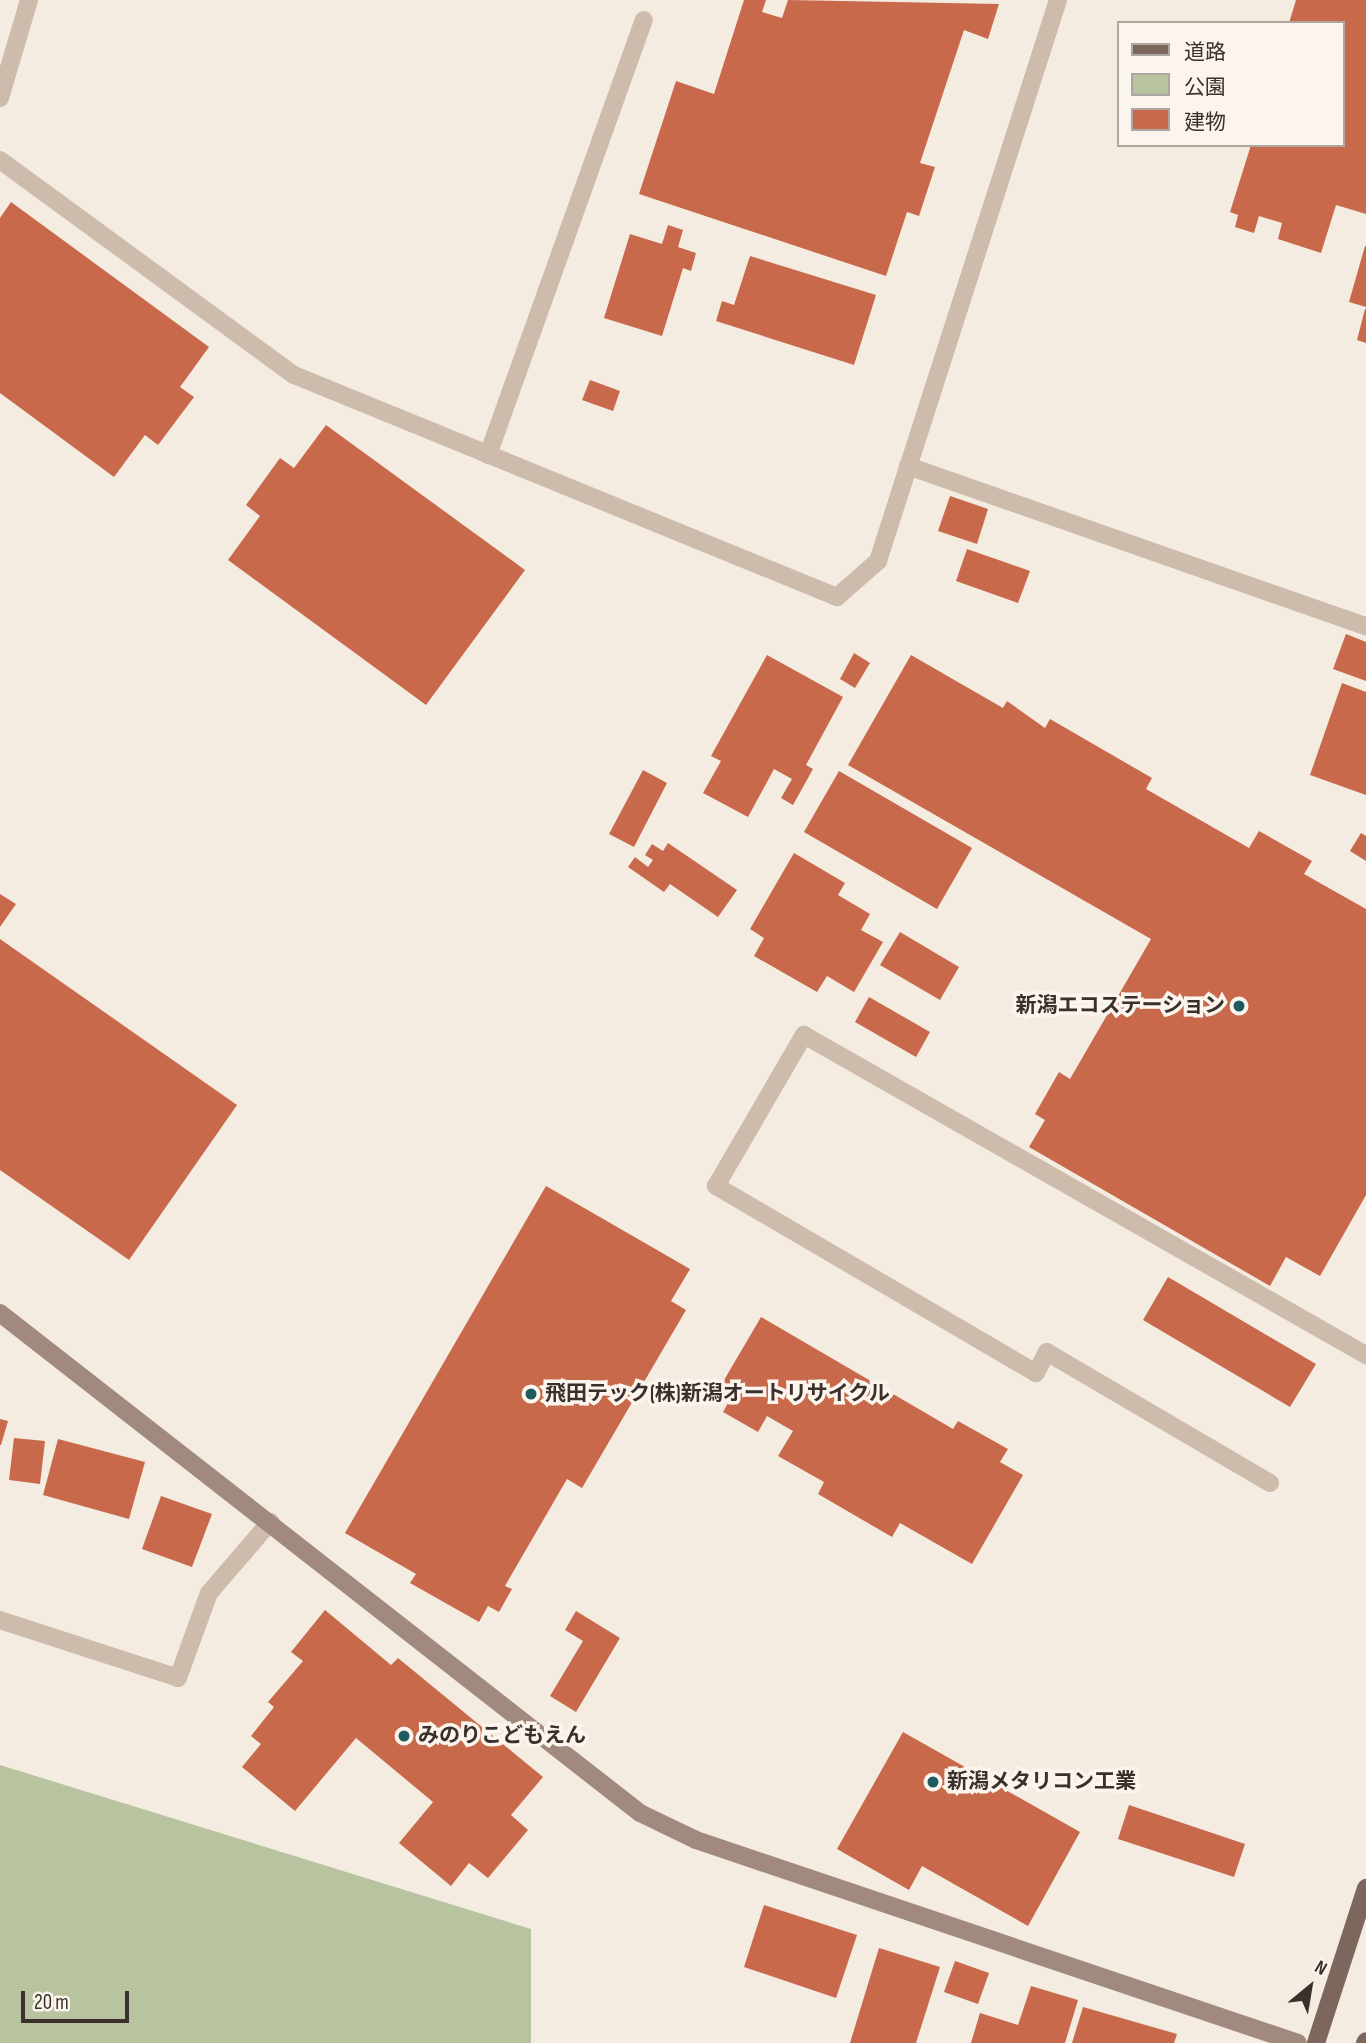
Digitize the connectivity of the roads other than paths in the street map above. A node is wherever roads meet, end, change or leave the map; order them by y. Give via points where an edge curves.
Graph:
1 (29, 0) edge
2 (1058, 0) edge
3 (644, 20) dead end
4 (0, 98) edge
5 (0, 160) edge
6 (488, 455) junction
7 (908, 466) junction
8 (1366, 626) edge
9 (0, 1312) edge
10 (1366, 1355) edge
11 (1270, 1483) dead end
12 (270, 1522) junction
13 (0, 1620) edge
14 (1366, 1888) edge
15 (1298, 2043) edge
16 (1316, 2043) edge

1 - 4 lane
2 - 7 lane
3 - 6 lane
5 - 6 lane via 294,375
6 - 7 lane via 837,597 878,561
7 - 8 lane
9 - 12 street
10 - 11 lane via 804,1035 716,1186 1036,1373 1047,1352
12 - 13 lane via 209,1593 178,1678
12 - 15 street via 640,1813 696,1840
14 - 16 main road

